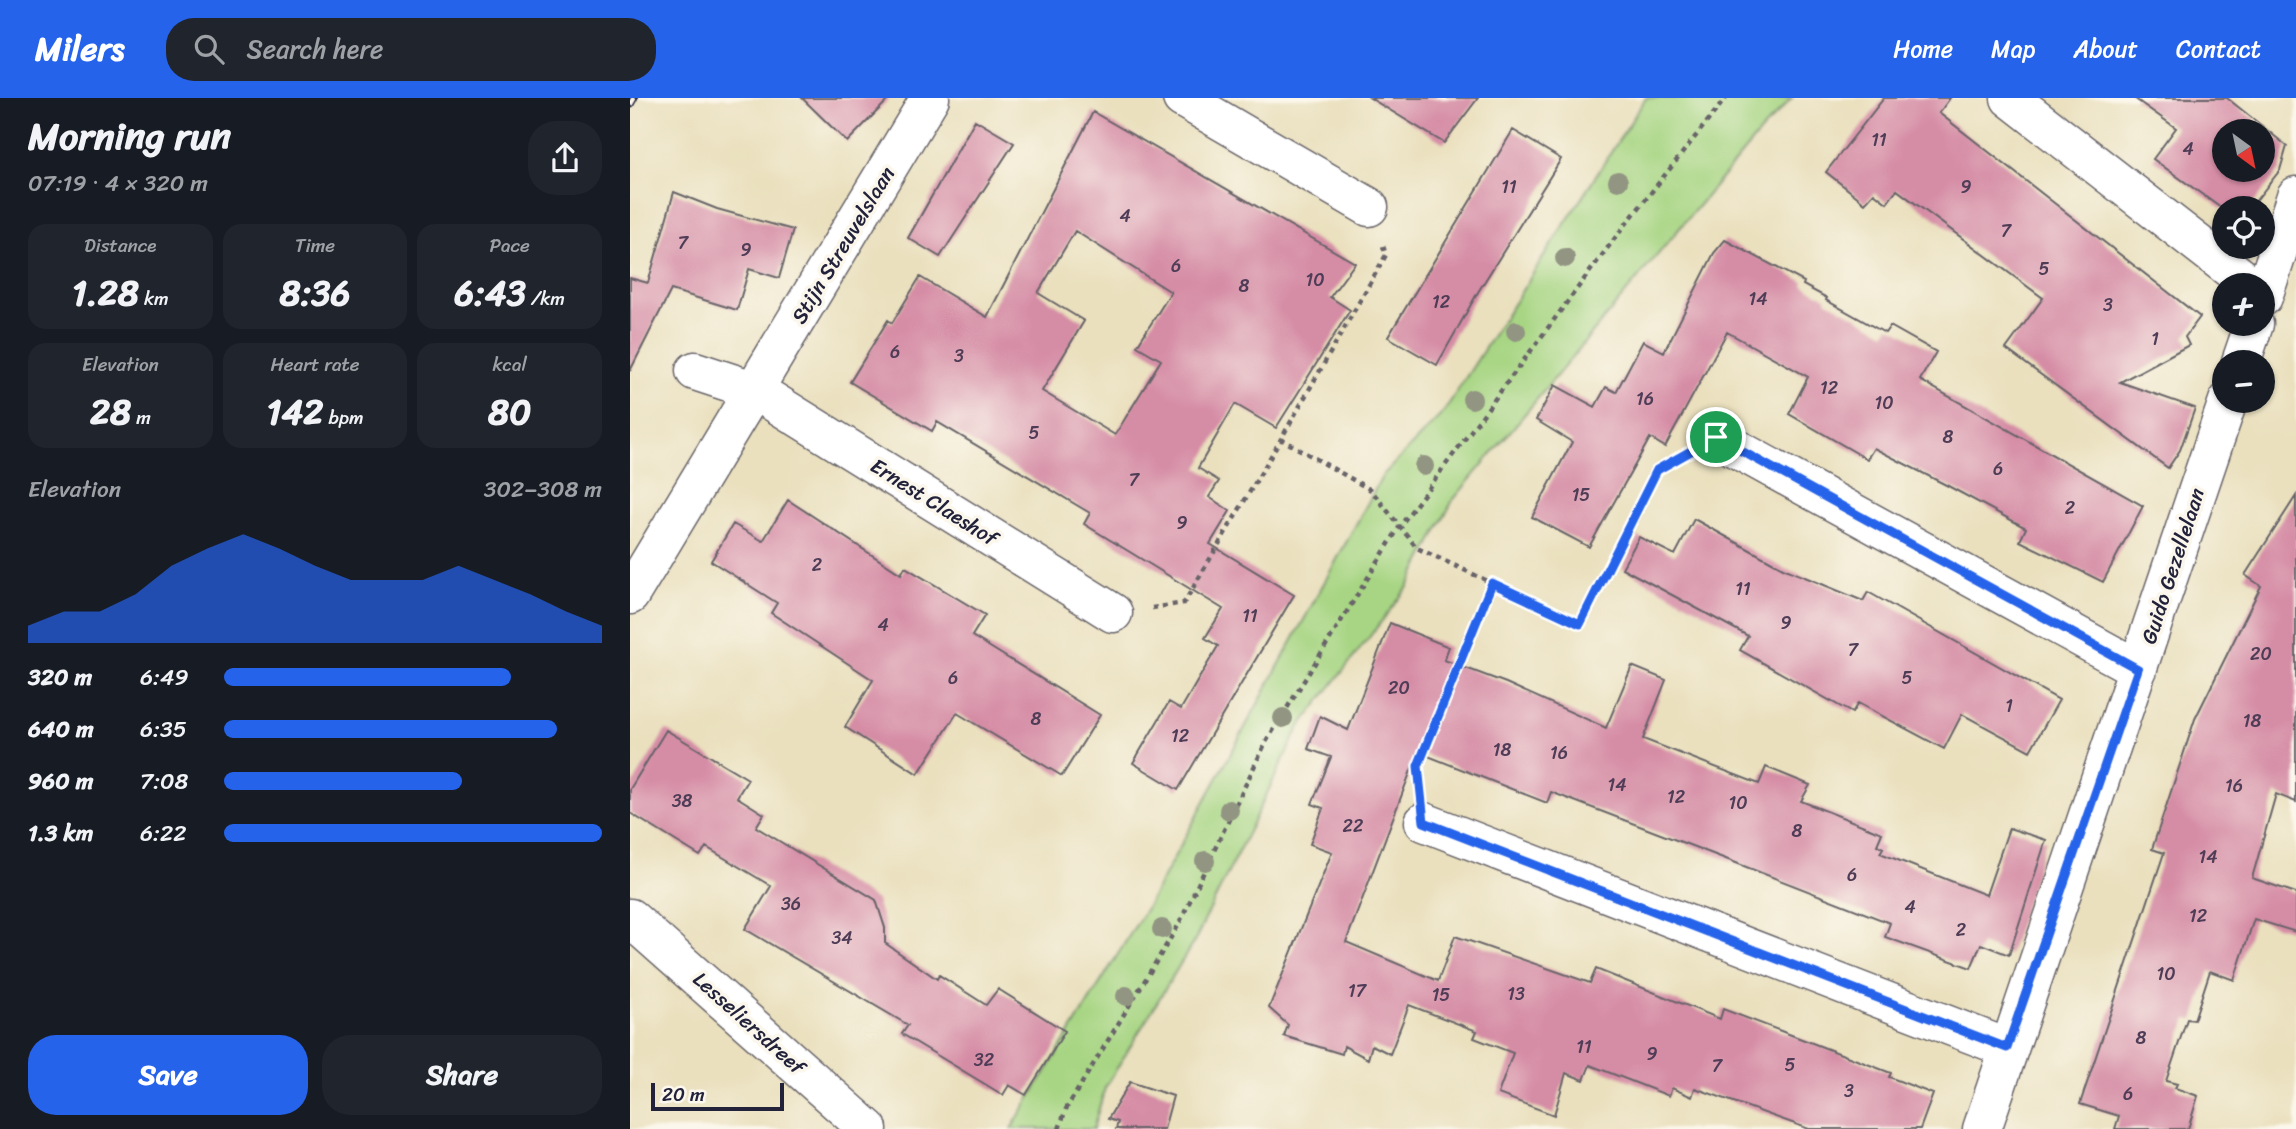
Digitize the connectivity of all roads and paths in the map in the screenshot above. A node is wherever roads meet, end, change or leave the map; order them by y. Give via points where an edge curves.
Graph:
1 (930, 98) edge
2 (1182, 98) edge
3 (1726, 98) edge
4 (2010, 98) edge
5 (2296, 196) edge
6 (1369, 207) joint
7 (2236, 273) edge
8 (2270, 273) edge
9 (695, 371) dead end
10 (756, 391) junction
11 (2224, 413) edge
12 (1716, 437) joint
13 (1281, 439) junction
14 (1400, 526) junction
15 (1492, 583) junction
16 (630, 595) edge
17 (1113, 613) joint
18 (2138, 669) junction
19 (1424, 822) joint
20 (630, 918) edge
21 (2007, 1048) junction
22 (868, 1129) edge
23 (1059, 1129) edge
24 (1982, 1129) edge

1 - 10 street, Stijn Streuvelslaan
2 - 6 street
3 - 14 path
4 - 7 street
5 - 8 street
6 - 13 path via 1386,255
9 - 10 street
10 - 16 street, Stijn Streuvelslaan
10 - 17 street, Ernest Claeshof
11 - 18 street, Guido Gezellelaan
12 - 15 path via 1657,470 1580,624
12 - 18 street
13 - 14 path via 1371,490
13 - 17 path via 1184,603
14 - 15 path via 1418,548
14 - 23 path via 1266,742 1178,926 1066,1109
15 - 19 path via 1418,766
18 - 21 street, Guido Gezellelaan
19 - 21 street
20 - 22 street, Lesseliersdreef
21 - 24 street, Guido Gezellelaan

